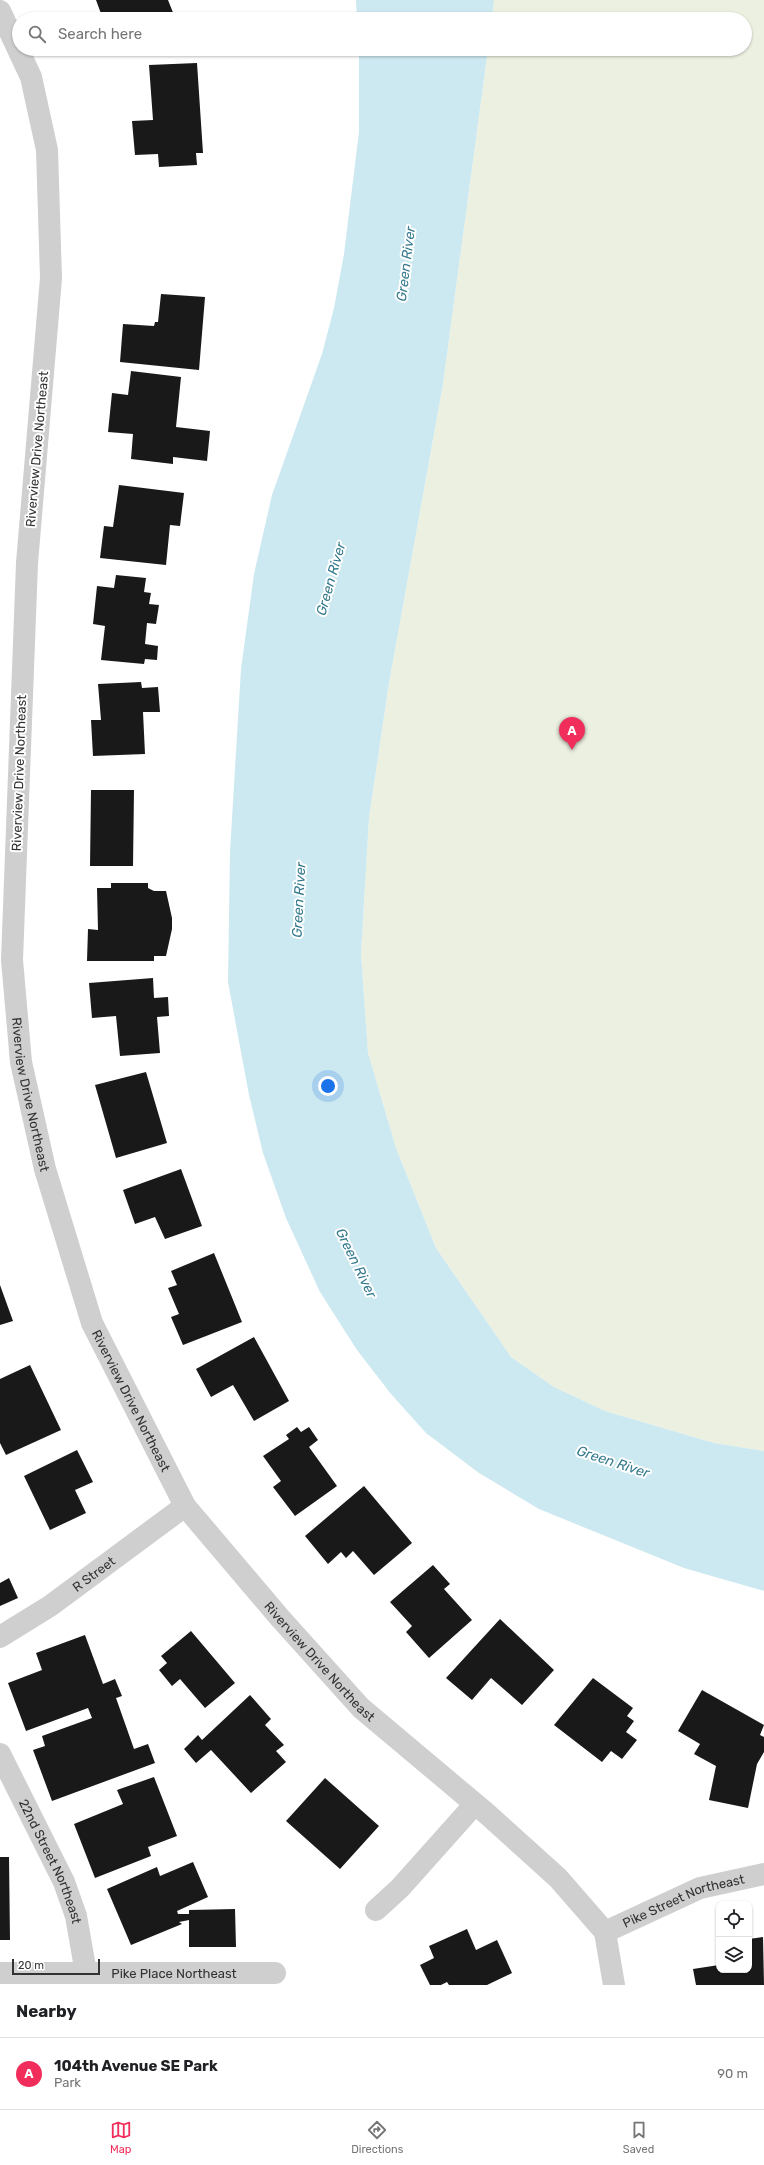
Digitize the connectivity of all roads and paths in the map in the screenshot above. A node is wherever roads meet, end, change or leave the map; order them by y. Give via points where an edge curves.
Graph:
1 (0, 11) edge
2 (12, 37) edge
3 (21, 56) edge
4 (185, 1506) junction
5 (0, 1637) edge
6 (0, 1754) edge
7 (475, 1804) junction
8 (764, 1874) edge
9 (376, 1910) dead end
10 (605, 1932) junction
11 (0, 1973) edge
12 (86, 1973) junction
13 (275, 1973) dead end
14 (614, 1985) edge

1 - 2 street, Riverview Drive Northeast
3 - 4 street, Riverview Drive Northeast via 31,77 47,150 51,278 28,563 14,904 12,960 21,1062 45,1169 92,1323
4 - 5 street, R Street via 50,1606
4 - 7 street, Riverview Drive Northeast via 361,1708
6 - 12 street, 22nd Street Northeast via 64,1882 76,1916
7 - 9 street via 427,1859
7 - 10 street, Riverview Drive Northeast via 558,1878
8 - 10 street, Pike Street Northeast via 700,1888
10 - 14 street
11 - 12 street, Pike Place Northeast
12 - 13 street, Pike Place Northeast

